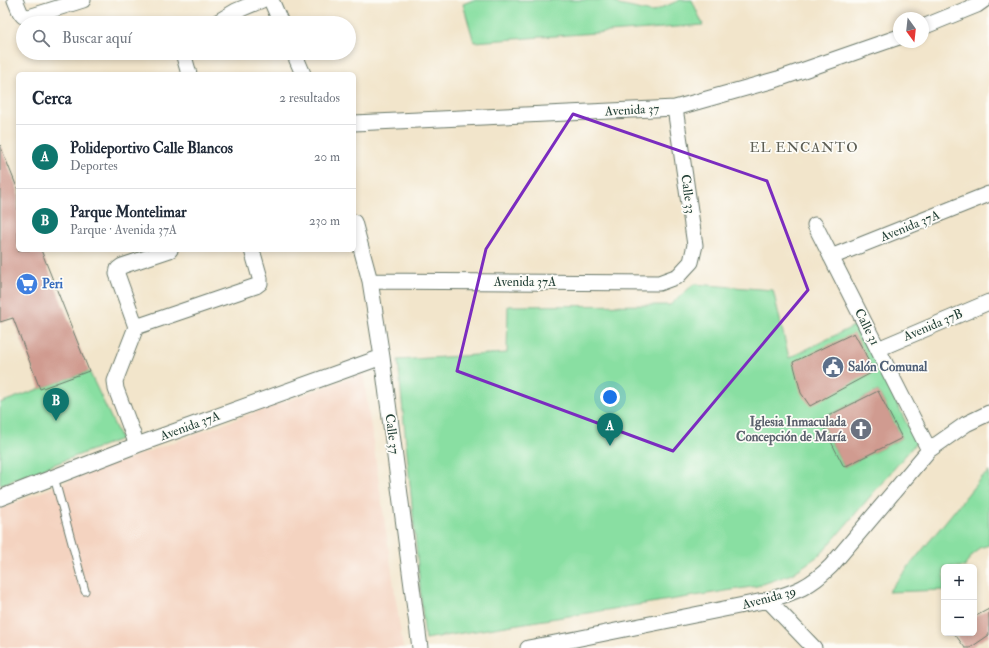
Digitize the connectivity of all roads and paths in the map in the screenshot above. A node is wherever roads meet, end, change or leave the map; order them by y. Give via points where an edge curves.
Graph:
1 (16, 0) edge
2 (83, 0) edge
3 (262, 0) edge
4 (271, 0) edge
5 (984, 0) edge
6 (23, 16) edge
7 (32, 16) edge
8 (228, 16) edge
9 (278, 16) edge
10 (929, 25) edge
11 (893, 39) edge
12 (184, 60) edge
13 (297, 60) edge
14 (186, 72) edge
15 (302, 72) edge
16 (675, 108) junction
17 (356, 123) edge
18 (989, 194) edge
19 (815, 225) dead end
20 (356, 229) edge
21 (164, 252) edge
22 (253, 252) edge
23 (831, 257) junction
24 (678, 276) joint
25 (370, 281) junction
26 (989, 302) edge
27 (136, 327) junction
28 (878, 349) junction
29 (382, 357) junction
30 (989, 413) edge
31 (137, 445) junction
32 (929, 450) junction
33 (54, 477) junction
34 (0, 498) edge
35 (85, 591) dead end
36 (768, 600) junction
37 (574, 644) edge
38 (420, 648) edge
39 (528, 648) edge
40 (814, 648) edge

1 - 6 street
2 - 7 street
3 - 8 street
4 - 9 street
5 - 10 street
11 - 16 street, Avenida 37 via 778,79
12 - 14 street
13 - 15 street
16 - 17 street, Avenida 37
16 - 24 street, Calle 33 via 695,245 691,262
18 - 23 street, Avenida 37A
19 - 23 street, Calle 31
20 - 25 street, Calle 37
21 - 27 street via 118,269 117,274
22 - 27 street via 260,278 260,283 256,286
23 - 28 street, Calle 31
24 - 25 street, Avenida 37A via 659,284
25 - 29 street, Calle 37
26 - 28 street, Avenida 37B
27 - 31 street via 115,381
28 - 32 street, Calle 31
29 - 31 street, Avenida 37A
29 - 38 street, Calle 37
30 - 32 street, Avenida 39 via 966,424
31 - 33 street, Avenida 37A
32 - 36 street, Avenida 39 via 819,579 806,588
33 - 34 street, Avenida 37A
33 - 35 lane
36 - 37 street, Avenida 39
36 - 40 street
37 - 39 street, Avenida 39

